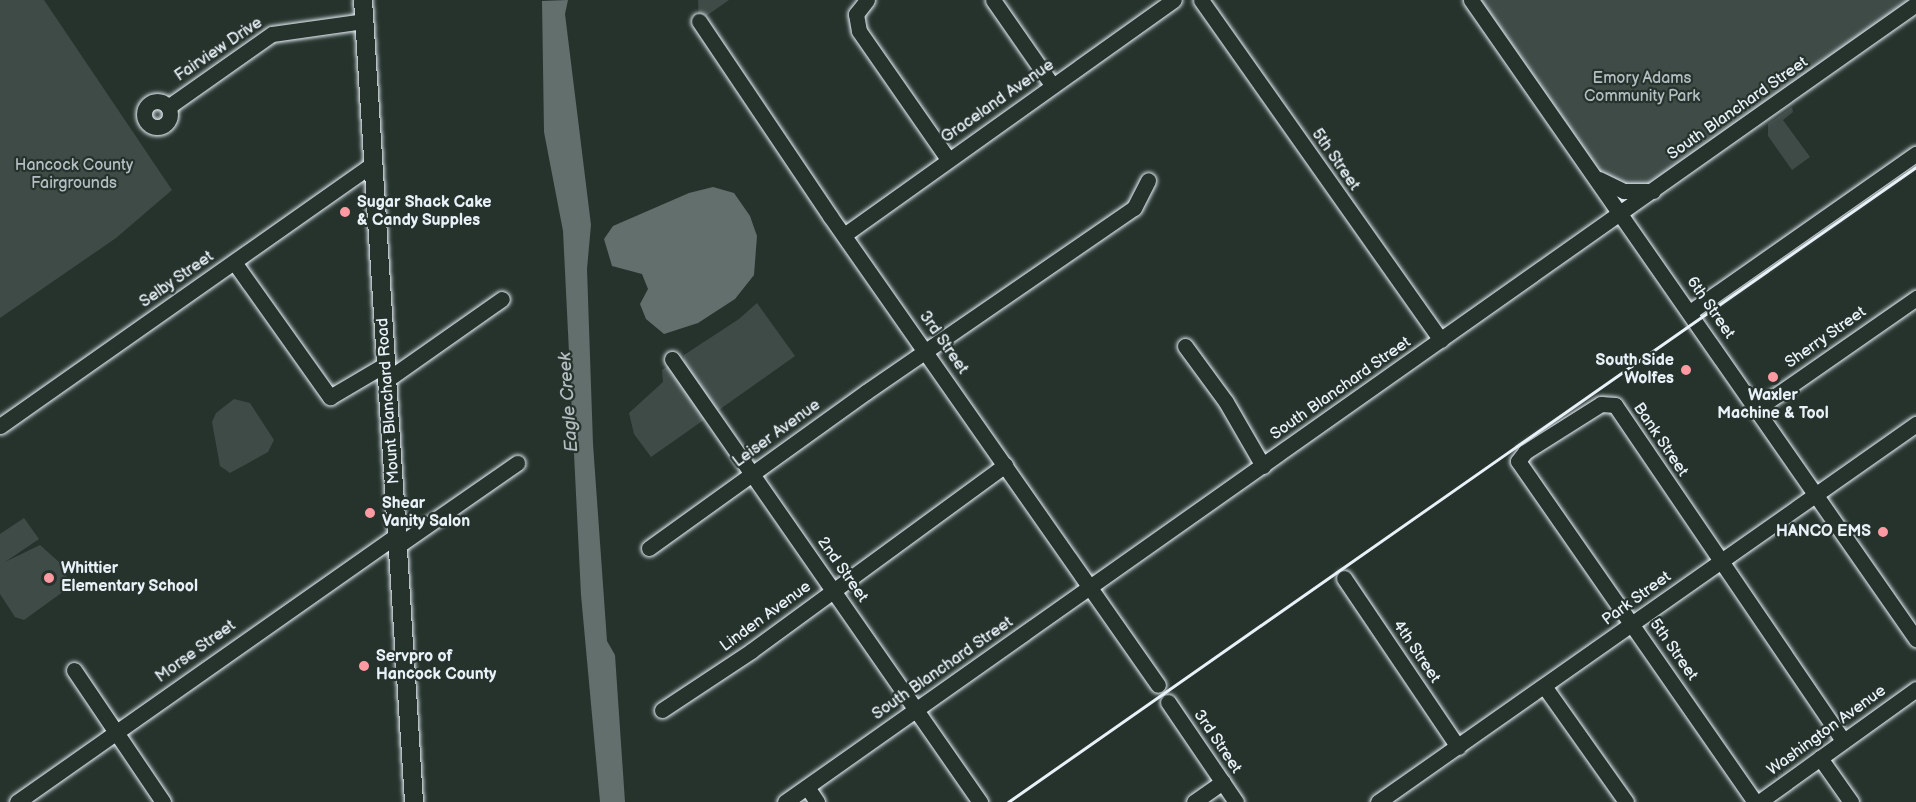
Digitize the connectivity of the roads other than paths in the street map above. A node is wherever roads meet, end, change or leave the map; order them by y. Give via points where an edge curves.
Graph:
1 (363, 0) edge
2 (993, 0) edge
3 (1174, 0) edge
4 (1201, 0) edge
5 (1471, 0) edge
6 (1916, 4) edge
7 (863, 5) edge
8 (365, 21) junction
9 (699, 21) dead end
10 (1052, 85) junction
11 (168, 107) dead end
12 (1916, 154) edge
13 (948, 159) junction
14 (374, 164) junction
15 (1596, 178) junction
16 (1148, 180) dead end
17 (1653, 191) junction
18 (1622, 213) junction
19 (844, 235) junction
20 (234, 262) junction
21 (502, 298) dead end
22 (1916, 298) edge
23 (1690, 312) junction
24 (1441, 340) junction
25 (1185, 346) dead end
26 (926, 351) junction
27 (672, 359) dead end
28 (387, 371) junction
29 (1758, 408) junction
30 (1916, 424) edge
31 (0, 426) edge
32 (1518, 461) joint
33 (517, 463) dead end
34 (1005, 465) junction
35 (1263, 466) junction
36 (753, 474) junction
37 (1816, 493) junction
38 (398, 539) junction
39 (649, 548) dead end
40 (1719, 562) junction
41 (1344, 578) dead end
42 (1089, 588) junction
43 (834, 589) junction
44 (1633, 624) junction
45 (1916, 639) edge
46 (74, 670) dead end
47 (1158, 685) dead end
48 (1544, 686) junction
49 (1916, 688) edge
50 (1168, 702) dead end
51 (662, 710) dead end
52 (916, 710) junction
53 (115, 733) junction
54 (1843, 741) junction
55 (1458, 747) junction
56 (1820, 758) junction
57 (1222, 782) junction
58 (807, 787) junction
59 (17, 802) edge
60 (163, 802) edge
61 (414, 802) edge
62 (785, 802) edge
63 (817, 802) edge
64 (980, 802) edge
65 (1194, 802) edge
66 (1236, 802) edge
67 (1378, 802) edge
68 (1626, 802) edge
69 (1757, 802) edge
70 (1851, 802) edge

1 - 8 main road, Mount Blanchard Road
2 - 10 street
3 - 10 street, Graceland Avenue
4 - 24 street, 5th Street
5 - 15 street, 6th Street
6 - 17 street, South Blanchard Street
7 - 13 street via 856,25
8 - 11 street, Fairview Drive via 307,26 272,34
8 - 14 main road, Mount Blanchard Road
9 - 19 street, 3rd Street
10 - 13 street, Graceland Avenue
12 - 23 street
13 - 19 street, Graceland Avenue
14 - 20 street, Selby Street
14 - 28 main road, Mount Blanchard Road
15 - 17 street via 1624,191
15 - 18 street, 6th Street
16 - 26 street, Leiser Avenue via 1134,208
17 - 18 street, South Blanchard Street
18 - 23 street, 6th Street
18 - 24 street, South Blanchard Street
19 - 26 street, 3rd Street
20 - 28 street via 330,397
20 - 31 street, Selby Street
21 - 28 street
22 - 29 street, Sherry Street
23 - 29 street, 6th Street
24 - 35 street, South Blanchard Street
25 - 35 street via 1226,402
26 - 34 street, 3rd Street
26 - 36 street, Leiser Avenue
27 - 36 street, 2nd Street
28 - 38 main road, Mount Blanchard Road
29 - 37 street, 6th Street
30 - 37 street, Park Street
32 - 40 street, Bank Street via 1601,404 1616,405
32 - 44 street, 5th Street
33 - 38 street
34 - 42 street, 3rd Street
34 - 43 street, Linden Avenue
35 - 42 street, South Blanchard Street
36 - 39 street, Leiser Avenue
36 - 43 street, 2nd Street
37 - 40 street, Park Street
37 - 45 street, 6th Street
38 - 53 street, Morse Street
38 - 61 main road, Mount Blanchard Road
40 - 44 street, Park Street
40 - 54 street
41 - 55 street, 4th Street
42 - 47 street, 3rd Street
42 - 52 street, South Blanchard Street
43 - 51 street, Linden Avenue
43 - 52 street, 2nd Street
44 - 48 street, Park Street
44 - 69 street, 5th Street
46 - 53 street
48 - 55 street, Park Street
48 - 68 street
49 - 54 street, Washington Avenue
50 - 57 street, 3rd Street
52 - 58 street, South Blanchard Street
52 - 64 street, 2nd Street
53 - 59 street, Morse Street
53 - 60 street
54 - 56 street, Washington Avenue
55 - 67 street, Park Street
56 - 69 street, Washington Avenue
56 - 70 street
57 - 65 street
57 - 66 street, 3rd Street
58 - 62 street, South Blanchard Street
58 - 63 street

